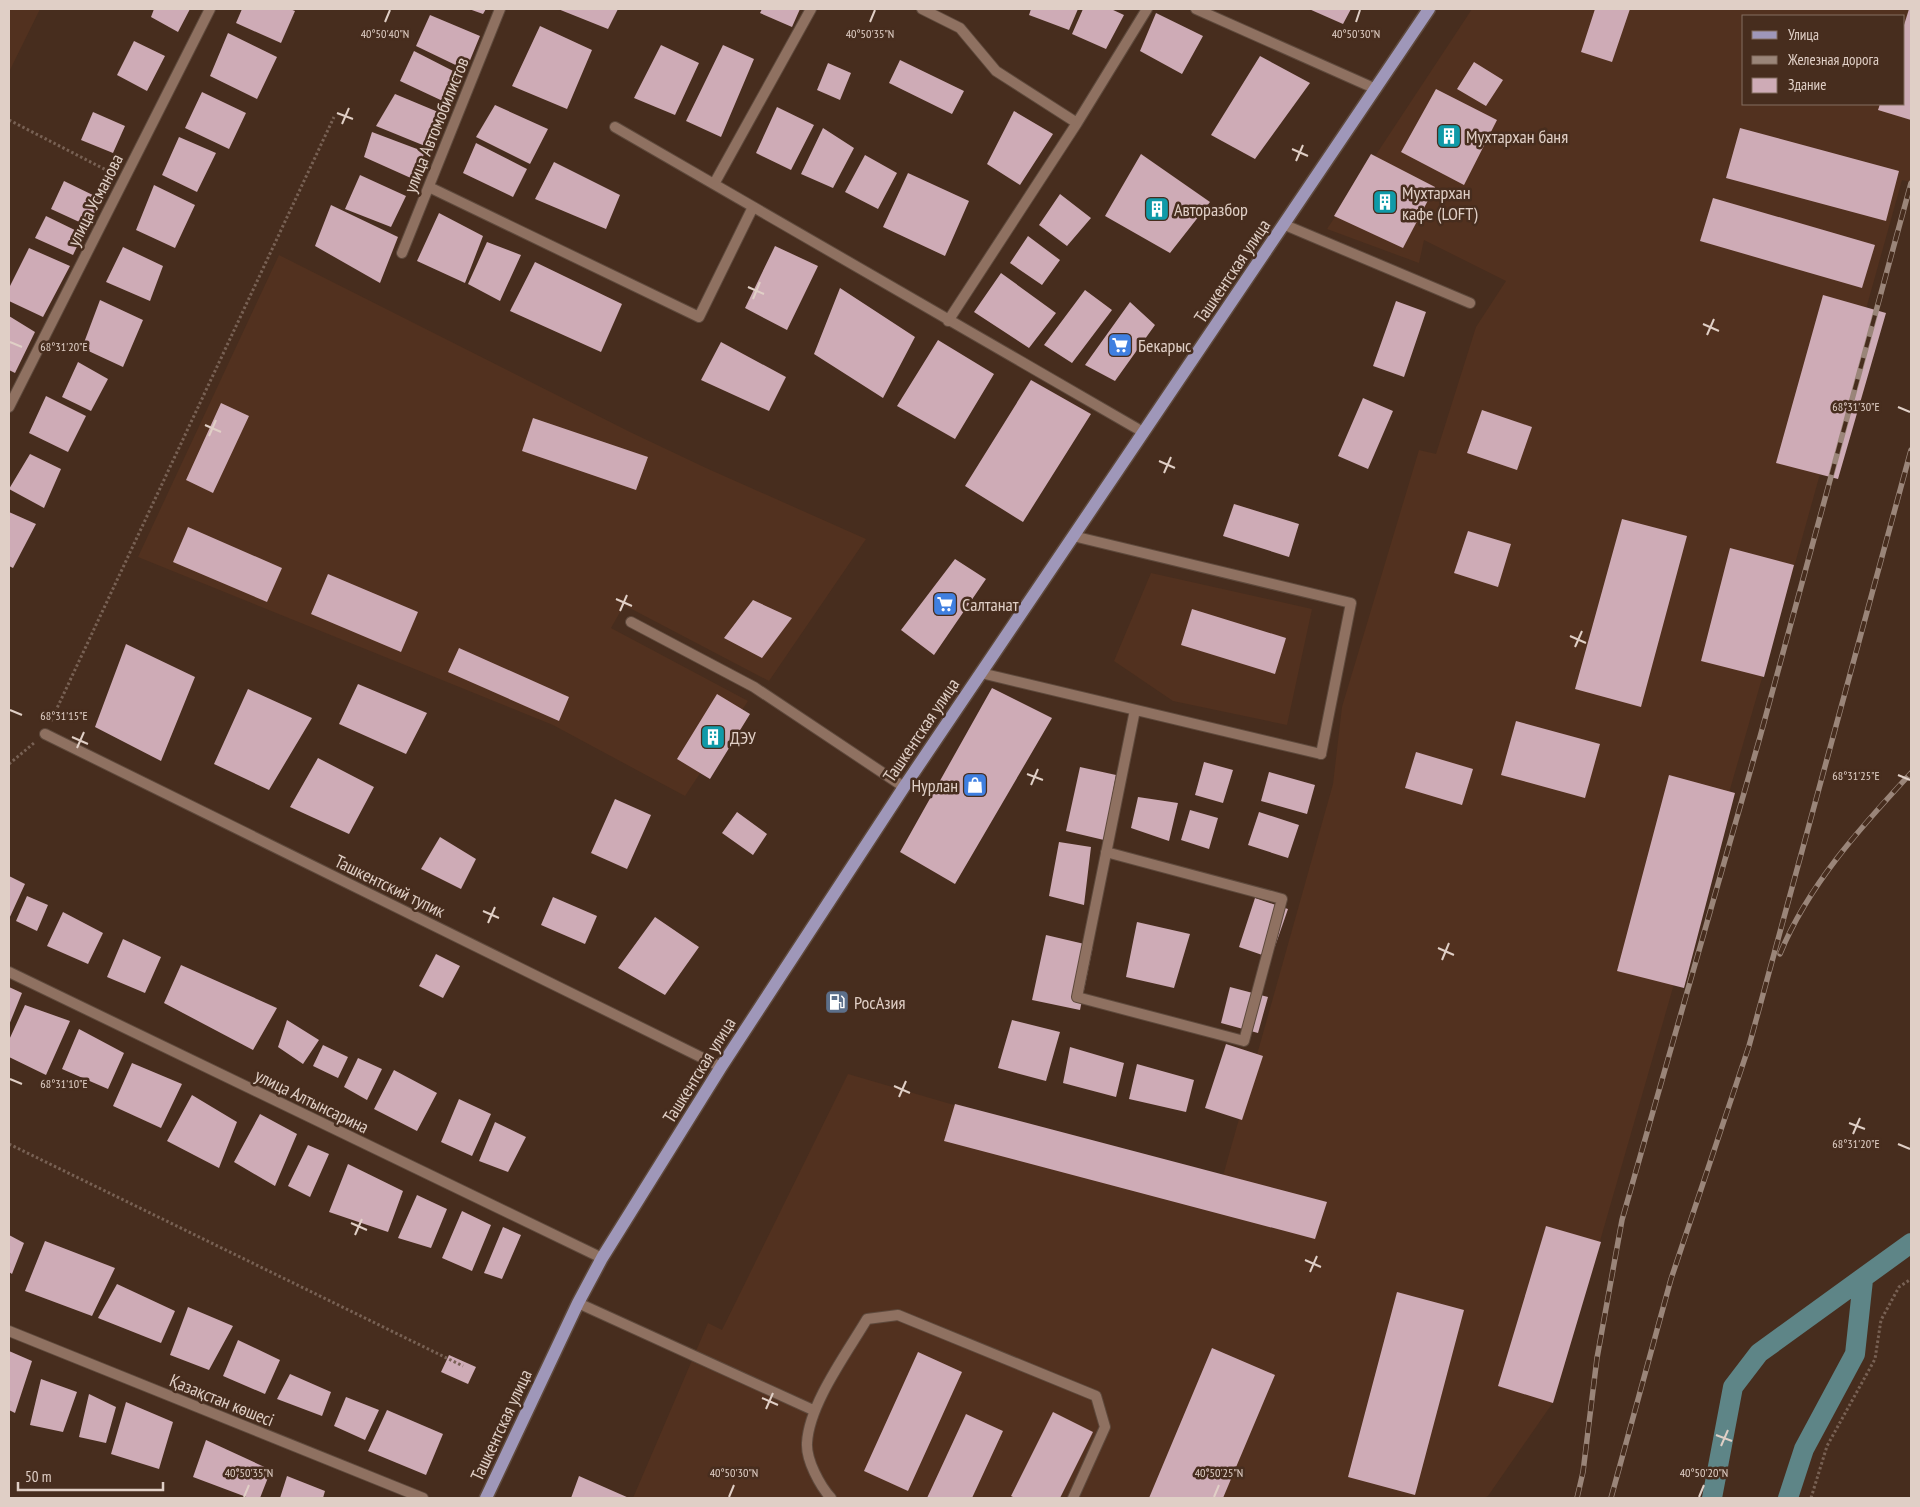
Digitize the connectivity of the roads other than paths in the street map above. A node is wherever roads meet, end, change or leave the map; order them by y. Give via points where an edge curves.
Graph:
1 (210, 9) edge
2 (500, 9) edge
3 (811, 9) edge
4 (922, 9) edge
5 (1147, 9) edge
6 (1196, 9) edge
7 (1429, 9) edge
8 (1376, 89) junction
9 (1077, 123) junction
10 (615, 127) dead end
11 (714, 184) junction
12 (429, 187) junction
13 (753, 207) junction
14 (1285, 225) junction
15 (402, 253) dead end
16 (1470, 303) dead end
17 (948, 321) junction
18 (9, 407) edge
19 (1143, 432) junction
20 (1073, 536) junction
21 (631, 622) dead end
22 (981, 673) junction
23 (1134, 710) junction
24 (45, 734) road end
25 (904, 787) junction
26 (1106, 852) junction
27 (9, 972) edge
28 (721, 1067) junction
29 (602, 1258) junction
30 (578, 1303) junction
31 (9, 1331) edge
32 (813, 1410) junction
33 (423, 1498) edge
34 (486, 1498) edge
35 (831, 1498) edge
36 (1073, 1498) edge

1 - 18 street, улица Усманова
2 - 12 street, улица Автомобилистов
3 - 11 street
4 - 9 street via 960,28 996,71
5 - 9 street
6 - 8 street
7 - 8 main road, Ташкентская улица
8 - 14 main road, Ташкентская улица
9 - 17 street
10 - 11 street
11 - 13 street
12 - 13 street via 699,316
12 - 15 street, улица Автомобилистов
13 - 17 street
14 - 16 street
14 - 19 main road, Ташкентская улица
17 - 19 street
19 - 20 main road, Ташкентская улица
20 - 22 main road, Ташкентская улица
20 - 23 street via 1351,603 1322,754
21 - 25 street via 754,687
22 - 23 street
22 - 25 main road, Ташкентская улица
23 - 26 street
24 - 28 street, Ташкентский тупик
25 - 28 main road, Ташкентская улица
26 - 26 street via 1077,997 1244,1041 1282,899
27 - 29 street, улица Алтынсарина
28 - 29 main road, Ташкентская улица
29 - 30 main road, Ташкентская улица
30 - 32 street
30 - 34 main road, Ташкентская улица
31 - 33 street, Қазақстан көшесі
32 - 35 street via 806,1444 819,1484
32 - 36 street via 867,1319 898,1315 1096,1396 1105,1427

